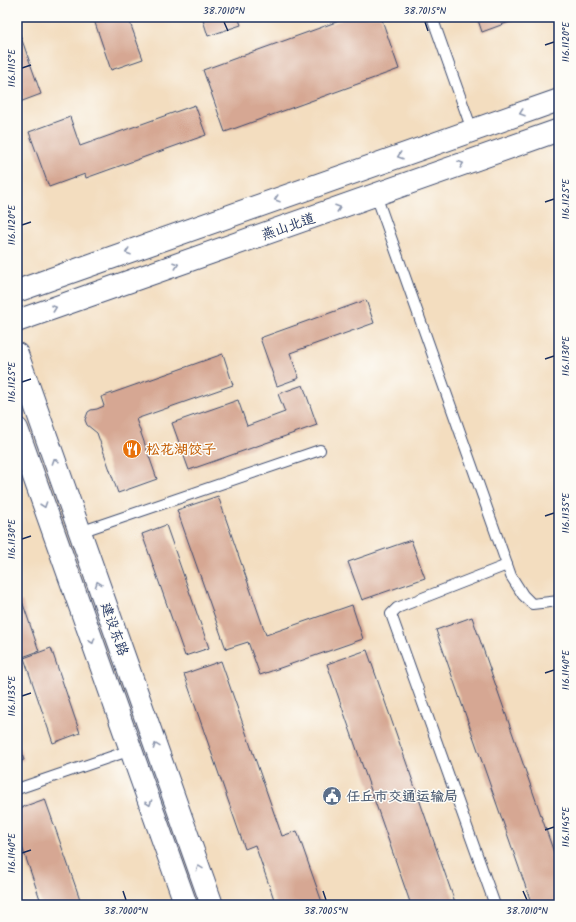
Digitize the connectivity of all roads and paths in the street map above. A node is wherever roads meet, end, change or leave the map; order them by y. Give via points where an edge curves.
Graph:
1 (432, 17) edge
2 (559, 100) edge
3 (472, 130) junction
4 (559, 130) edge
5 (376, 194) junction
6 (17, 291) edge
7 (17, 321) edge
8 (17, 354) edge
9 (17, 428) edge
10 (320, 450) dead end
11 (80, 532) junction
12 (507, 565) junction
13 (559, 601) edge
14 (131, 750) junction
15 (17, 789) edge
16 (186, 905) edge
17 (212, 905) edge
18 (495, 905) edge

1 - 3 lane
2 -> 3 main road, 燕山北道
3 -> 6 main road, 燕山北道
5 -> 4 main road, 燕山北道
7 -> 5 main road, 燕山北道
5 - 12 lane
11 -> 8 main road, 建设东路
9 -> 14 main road, 建设东路
10 - 11 lane
17 -> 11 main road, 建设东路
12 - 13 lane via 523,595 532,604
12 - 18 lane via 397,608 391,614
14 - 15 lane
14 -> 16 main road, 建设东路

